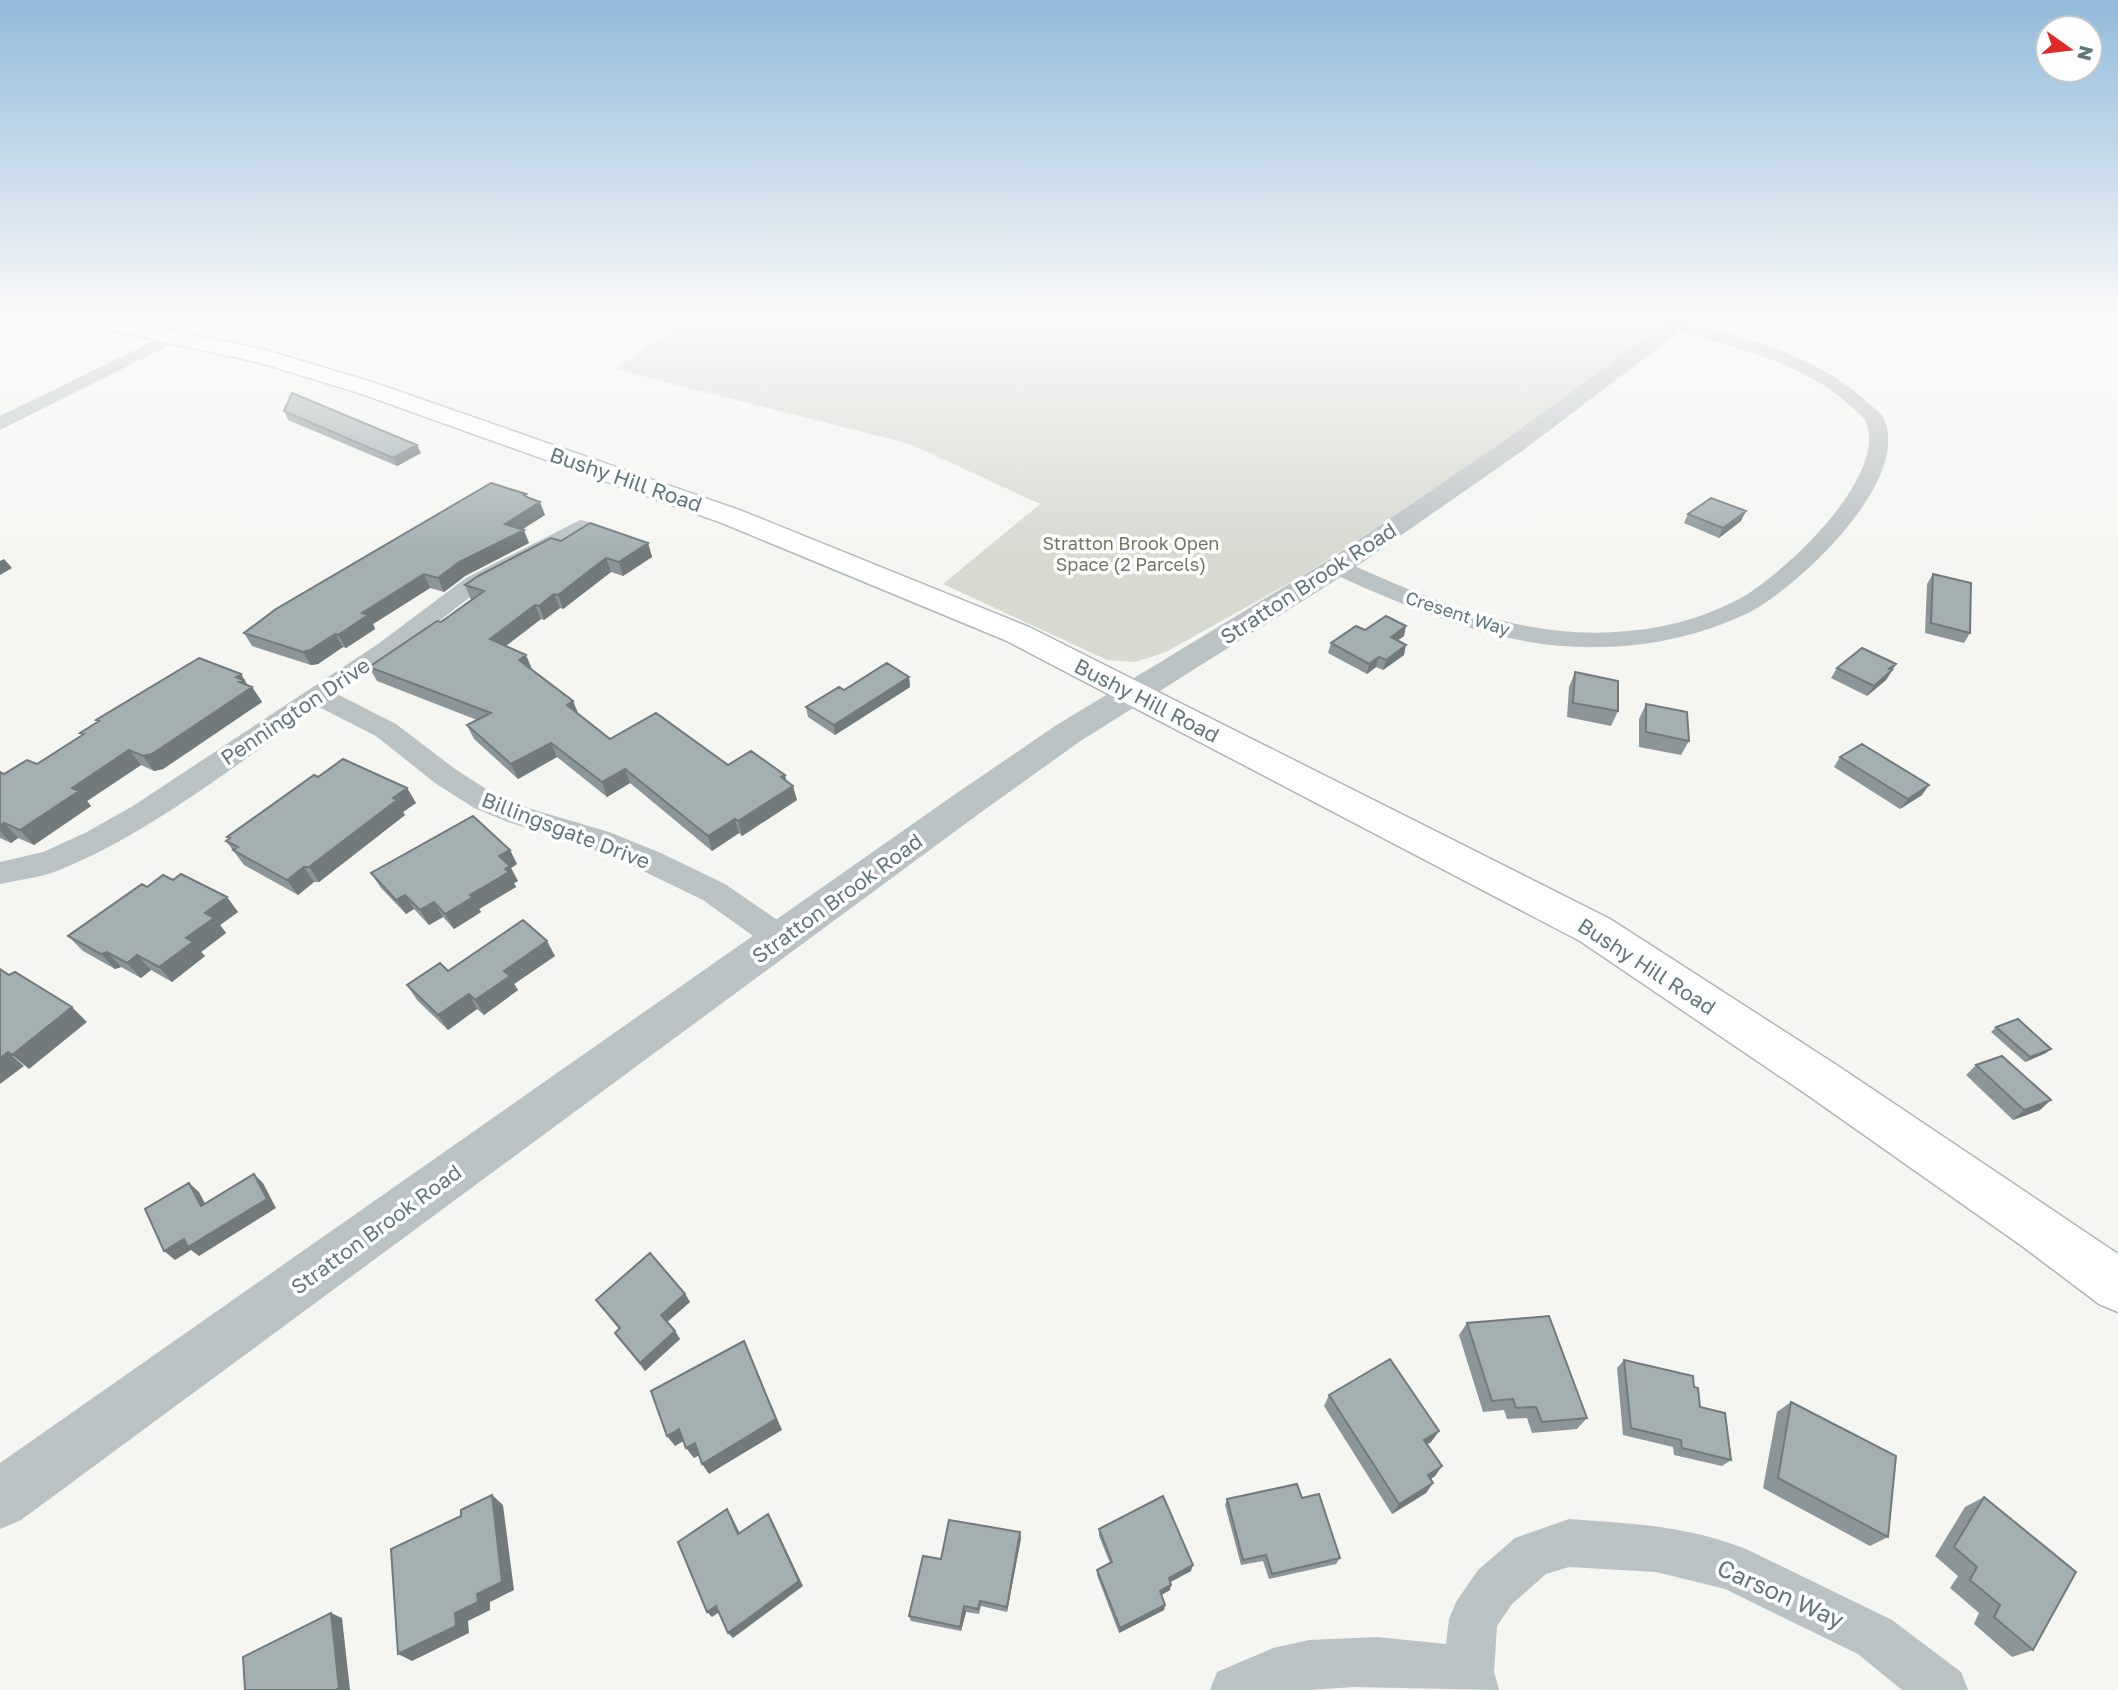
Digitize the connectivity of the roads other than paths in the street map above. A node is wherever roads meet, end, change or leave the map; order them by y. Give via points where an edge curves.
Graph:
1 (54, 397) edge
2 (392, 397) edge
3 (1579, 397) edge
4 (1847, 397) edge
5 (0, 424) edge
6 (580, 527) edge
7 (1337, 567) junction
8 (1134, 693) junction
9 (317, 696) junction
10 (0, 873) edge
11 (781, 939) junction
12 (2118, 1286) edge
13 (0, 1499) edge
14 (1471, 1681) edge
15 (1236, 1690) edge
16 (1943, 1690) edge

1 - 5 street
2 - 8 main road, Bushy Hill Road via 732,517 1018,634
3 - 7 street, Stratton Brook Road
4 - 7 street, Cresent Way via 1874,420 1880,445 1875,468 1828,536 1758,598 1721,616 1670,632 1596,640 1562,638 1475,623
6 - 9 street, Pennington Drive via 474,583
7 - 8 street, Stratton Brook Road
8 - 11 street, Stratton Brook Road via 1067,734
8 - 12 main road, Bushy Hill Road via 1595,930
9 - 10 street, Pennington Drive via 95,841 50,862
9 - 11 street, Billingsgate Drive via 386,730 484,801 650,861 715,892
11 - 13 street, Stratton Brook Road
14 - 15 street, Carson Way via 1410,1663 1343,1661 1283,1670
14 - 16 street, Carson Way via 1473,1619 1494,1587 1532,1555 1569,1543 1656,1548 1729,1566 1875,1637

